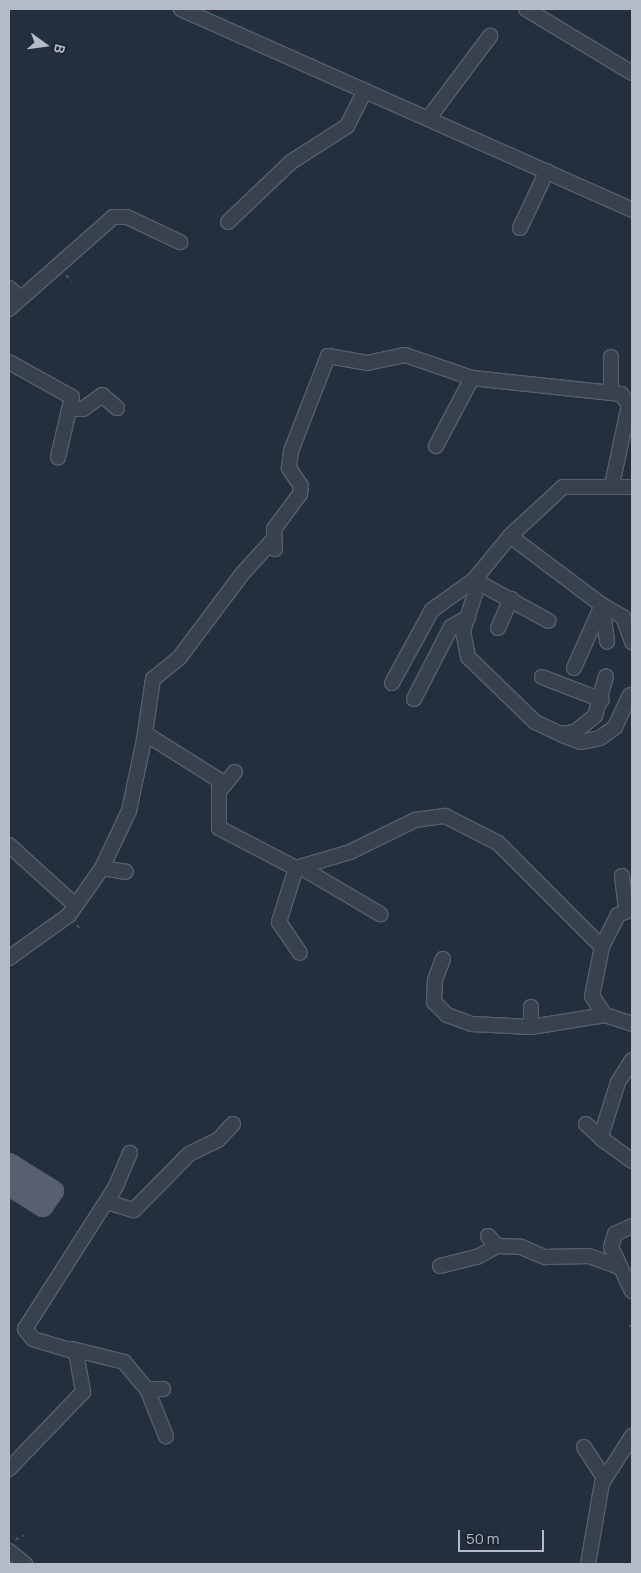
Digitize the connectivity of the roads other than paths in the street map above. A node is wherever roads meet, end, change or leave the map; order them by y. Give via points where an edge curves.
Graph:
1 (181, 9) edge
2 (526, 9) edge
3 (490, 36) dead end
4 (631, 69) edge
5 (365, 92) junction
6 (428, 119) junction
7 (547, 171) junction
8 (632, 210) edge
9 (228, 222) dead end
10 (520, 228) dead end
11 (180, 242) dead end
12 (9, 288) edge
13 (20, 298) junction
14 (9, 310) edge
15 (612, 358) dead end
16 (9, 362) edge
17 (472, 378) junction
18 (611, 392) junction
19 (117, 408) dead end
20 (70, 409) junction
21 (436, 446) dead end
22 (58, 457) dead end
23 (612, 485) junction
24 (632, 487) edge
25 (510, 536) junction
26 (474, 580) junction
27 (511, 600) junction
28 (602, 605) junction
29 (468, 616) junction
30 (550, 621) dead end
31 (498, 628) dead end
32 (607, 642) dead end
33 (632, 642) edge
34 (574, 668) dead end
35 (542, 676) dead end
36 (606, 676) dead end
37 (392, 683) dead end
38 (630, 695) dead end
39 (414, 699) dead end
40 (602, 700) junction
41 (561, 734) junction
42 (144, 740) junction
43 (236, 772) dead end
44 (221, 788) junction
45 (9, 845) edge
46 (102, 868) junction
47 (299, 868) junction
48 (126, 872) dead end
49 (622, 876) dead end
50 (75, 905) junction
51 (629, 909) edge
52 (380, 914) dead end
53 (602, 947) junction
54 (300, 953) dead end
55 (9, 958) edge
56 (443, 959) dead end
57 (531, 1007) dead end
58 (606, 1016) junction
59 (632, 1024) edge
60 (531, 1027) junction
61 (632, 1060) edge
62 (233, 1124) dead end
63 (586, 1124) dead end
64 (602, 1139) junction
65 (130, 1153) dead end
66 (632, 1160) edge
67 (9, 1163) edge
68 (9, 1186) edge
69 (107, 1202) junction
70 (632, 1226) edge
71 (440, 1266) dead end
72 (619, 1267) junction
73 (632, 1291) edge
74 (72, 1348) junction
75 (147, 1389) junction
76 (163, 1389) dead end
77 (166, 1436) dead end
78 (632, 1436) edge
79 (584, 1447) dead end
80 (9, 1469) edge
81 (604, 1478) junction
82 (9, 1551) edge
83 (25, 1564) edge
84 (588, 1564) edge

1 - 5 street
2 - 4 street
3 - 6 street
5 - 6 street
5 - 9 street via 347,126 291,162
6 - 7 street
7 - 8 street
7 - 10 street
11 - 13 street via 127,217 113,217
12 - 13 street
13 - 14 street
15 - 18 street
16 - 20 street via 69,395
17 - 18 street
17 - 21 street
17 - 42 street via 405,355 368,363 328,356 289,461 291,474 301,486 300,494 274,529 275,544 242,574 194,639 154,679
18 - 23 street via 625,396 629,405
19 - 20 street via 102,395 83,409
20 - 22 street
23 - 24 street
23 - 25 street via 563,487
25 - 26 street
25 - 28 street
26 - 27 street
26 - 29 street via 475,594
26 - 37 street via 432,610
27 - 30 street
27 - 31 street
28 - 32 street
28 - 33 street via 623,618
28 - 34 street
29 - 39 street via 451,628
29 - 41 street via 463,642 474,666 535,722
35 - 40 street
36 - 40 street
38 - 41 street via 615,726 600,738 581,742
40 - 41 street via 586,725
42 - 44 street via 149,736 163,741 216,776
42 - 46 street via 129,811
43 - 44 street
44 - 47 street via 216,814 219,828
45 - 50 street
46 - 48 street
46 - 50 street
47 - 52 street
47 - 53 street via 350,852 415,820 445,816 498,843
47 - 54 street via 279,922
49 - 51 street
50 - 55 street via 52,931
51 - 53 street
53 - 58 street via 592,996
56 - 60 street via 433,989 438,1009 472,1024
57 - 60 street
58 - 59 street
58 - 60 street
61 - 64 street via 618,1082
62 - 69 street via 218,1140 189,1154 134,1210
63 - 64 street
64 - 66 street
65 - 69 street
67 - 68 main road via 54,1191 43,1207
69 - 74 street via 25,1328 33,1339
70 - 72 street via 616,1234 611,1242
71 - 72 street via 477,1257 492,1241 546,1257 588,1256
72 - 73 street
74 - 75 street via 124,1362
74 - 80 street via 81,1366 83,1392
75 - 76 street
75 - 77 street
78 - 81 street
79 - 81 street
81 - 84 street
82 - 83 street

